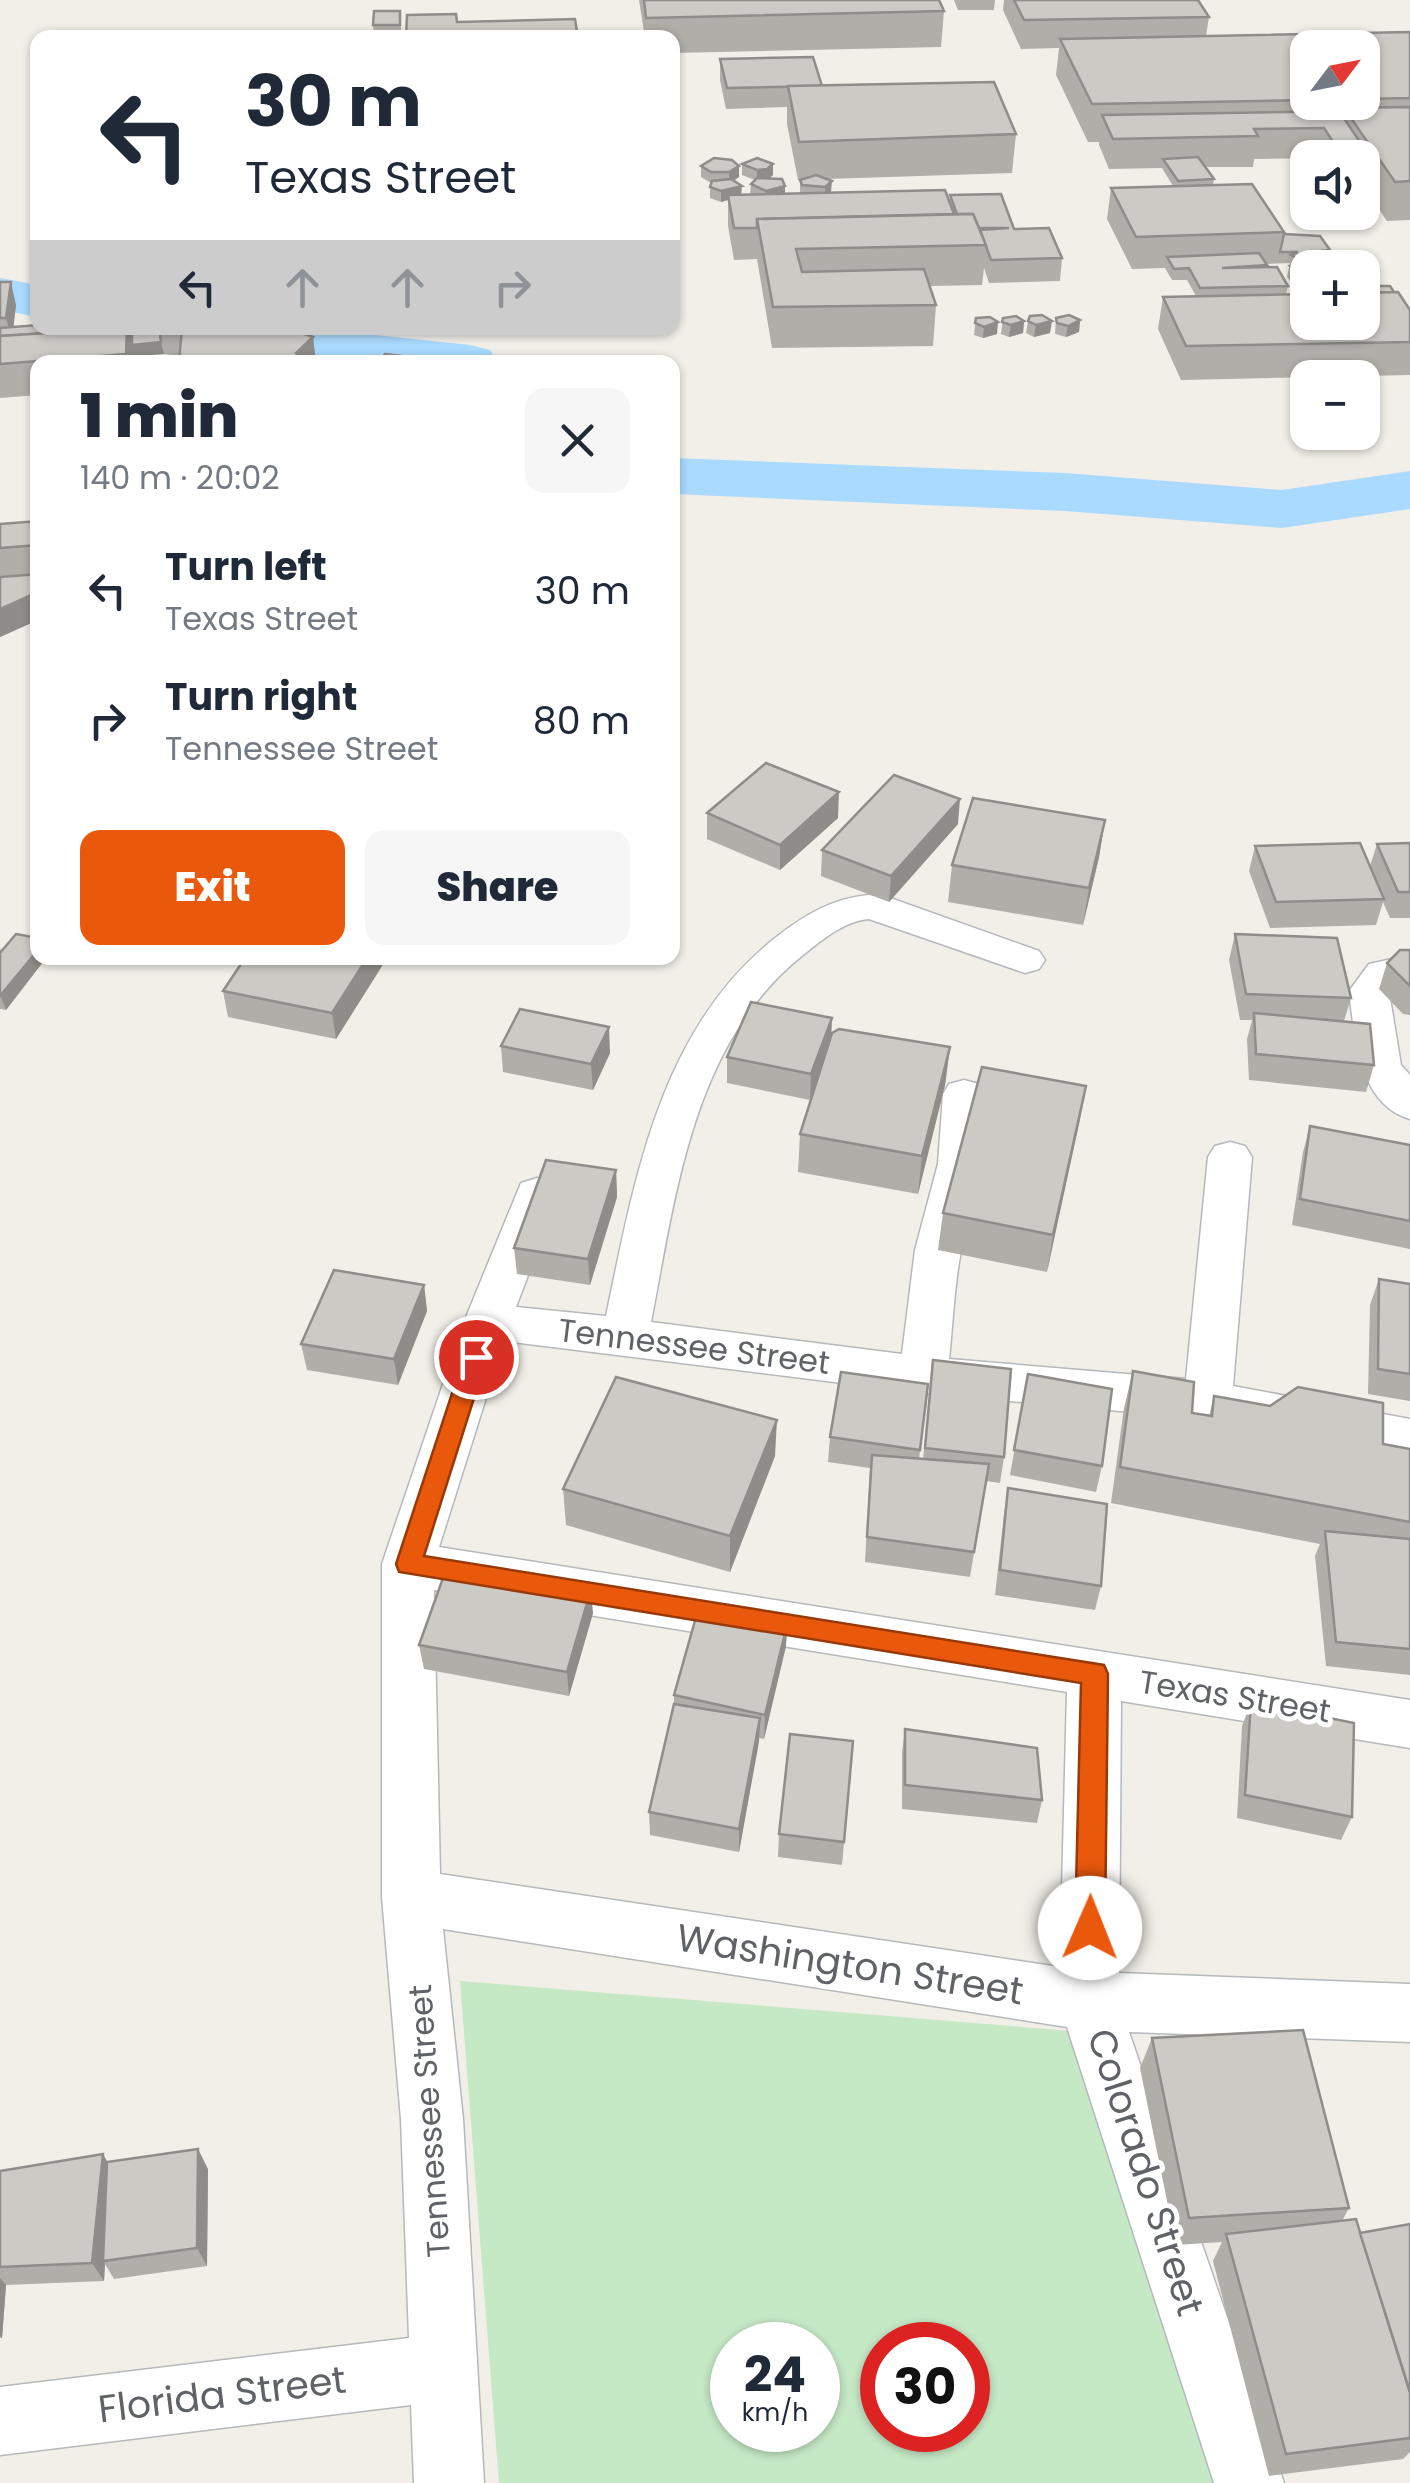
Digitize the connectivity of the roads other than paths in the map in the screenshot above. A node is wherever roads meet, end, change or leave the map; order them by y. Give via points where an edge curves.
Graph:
1 (1024, 960) dead end
2 (1410, 968) edge
3 (964, 1094) dead end
4 (1410, 1104) edge
5 (1230, 1157) dead end
6 (546, 1170) edge
7 (487, 1322) junction
8 (625, 1336) junction
9 (924, 1375) junction
10 (1208, 1400) junction
11 (1410, 1438) edge
12 (408, 1564) junction
13 (1094, 1674) junction
14 (1410, 1724) edge
15 (412, 1897) junction
16 (1089, 2001) junction
17 (1410, 2014) edge
18 (444, 2367) junction
19 (0, 2421) edge
20 (449, 2483) edge
21 (1249, 2483) edge

1 - 8 street via 879,907 857,906 789,943 734,996 667,1137
2 - 4 street via 1383,973 1369,992 1381,1068
3 - 9 street via 960,1164 938,1250
5 - 10 street
6 - 7 street
7 - 8 street, Tennessee Street
7 - 12 street, Tennessee Street
8 - 9 street, Tennessee Street
9 - 10 street, Tennessee Street
10 - 11 street, Tennessee Street
12 - 13 street, Texas Street
12 - 15 street, Tennessee Street
13 - 14 street, Texas Street
13 - 16 street, Colorado Street
15 - 16 street, Washington Street
15 - 18 street, Tennessee Street
16 - 17 street, Washington Street
16 - 21 street, Colorado Street
18 - 19 street, Florida Street
18 - 20 street, Tennessee Street

